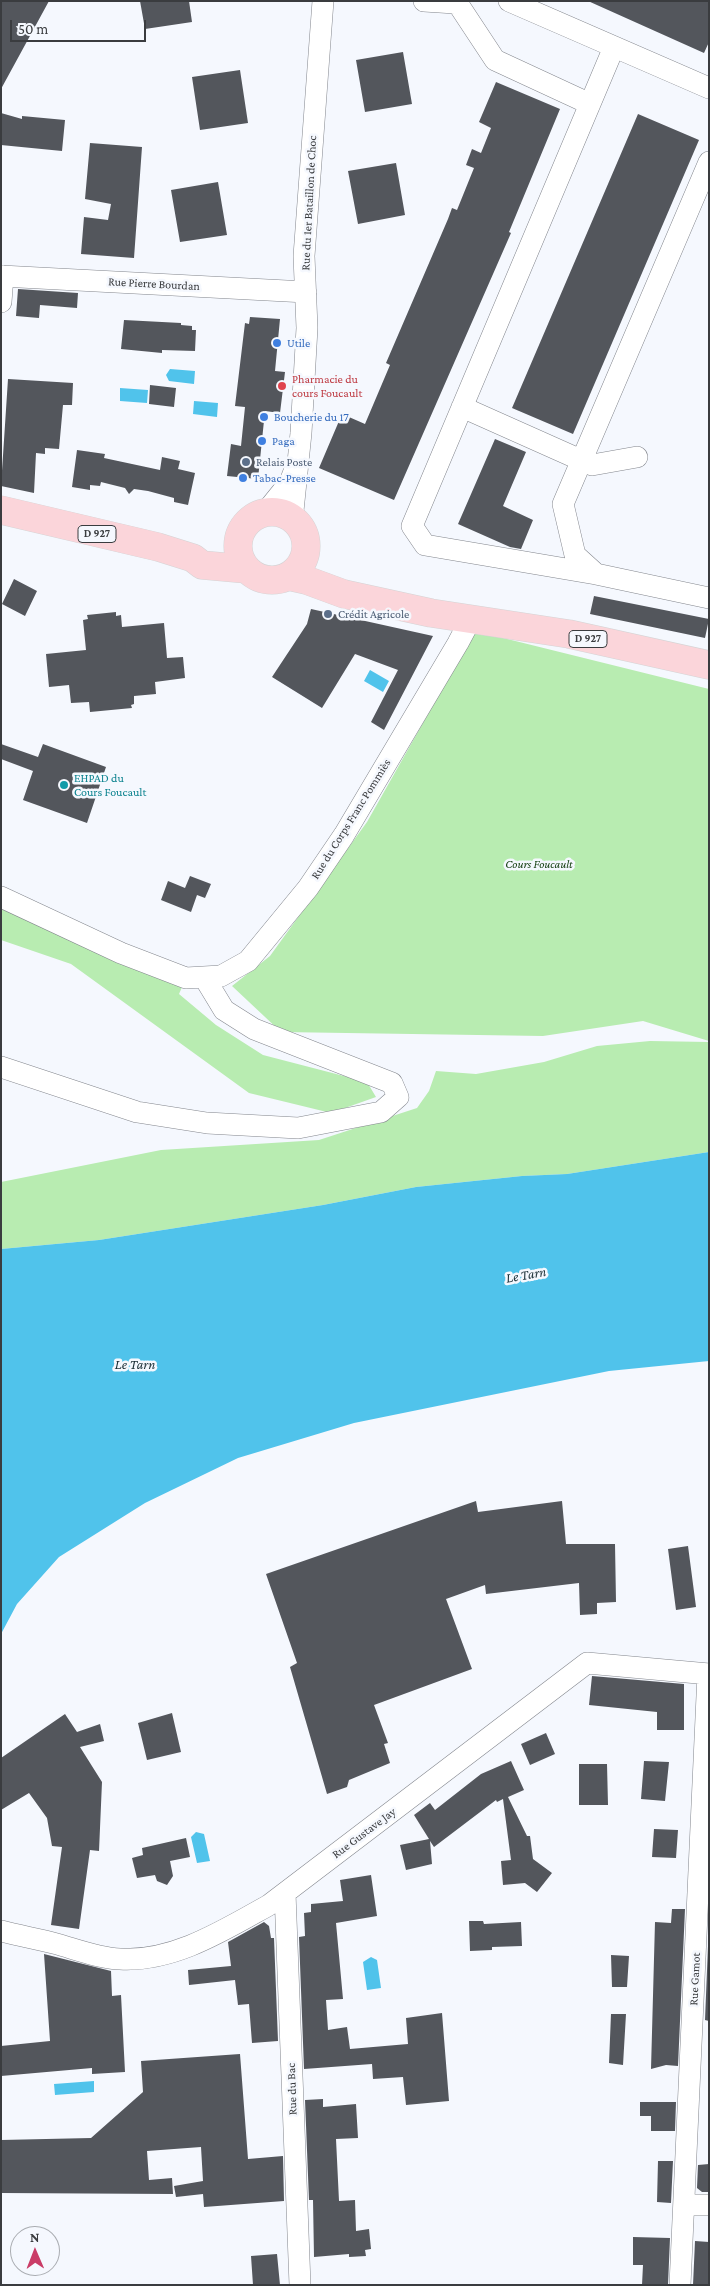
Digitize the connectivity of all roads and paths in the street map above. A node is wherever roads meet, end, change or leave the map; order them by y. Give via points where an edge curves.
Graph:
1 (323, 1) edge
2 (424, 1) edge
3 (510, 1) edge
4 (457, 2) edge
5 (614, 47) junction
6 (709, 88) edge
7 (590, 104) junction
8 (709, 162) edge
9 (2, 276) edge
10 (306, 292) junction
11 (1, 302) edge
12 (462, 407) junction
13 (638, 456) dead end
14 (581, 460) junction
15 (297, 465) junction
16 (1, 510) edge
17 (265, 513) junction
18 (296, 522) junction
19 (239, 537) junction
20 (306, 548) junction
21 (192, 558) junction
22 (246, 569) junction
23 (596, 574) junction
24 (288, 576) junction
25 (709, 598) edge
26 (467, 618) junction
27 (709, 665) edge
28 (1, 898) edge
29 (204, 977) junction
30 (1, 1067) edge
31 (708, 1674) edge
32 (284, 1893) junction
33 (1, 1931) edge
34 (709, 2205) edge
35 (685, 2206) junction
36 (300, 2285) edge
37 (680, 2285) edge

1 - 10 street, Rue du 1er Bataillon de Choc via 304,256
2 - 4 street
3 - 5 street
4 - 7 street via 495,60
5 - 6 street
5 - 7 street
7 - 12 street
8 - 14 street
9 - 10 street, Rue Pierre Bourdan
9 - 11 street
10 - 15 street, Rue du 1er Bataillon de Choc via 307,328
12 - 14 street
12 - 23 street via 412,526 425,545
13 - 14 street via 592,465
14 - 23 street via 562,504 575,555
15 - 17 street, Rue du 1er Bataillon de Choc via 290,482
15 - 18 street, Rue du 1er Bataillon de Choc via 293,511
16 - 21 main road, D 927
17 - 18 main road via 279,513
17 - 19 main road via 248,522
18 - 20 main road via 304,534
19 - 21 main road via 215,551
19 - 22 main road via 238,552
20 - 24 main road via 300,566
20 - 26 main road, D 927 via 329,569 348,579
21 - 22 main road, D 927 via 202,565
22 - 24 main road via 259,578 270,580
23 - 25 street
24 - 26 main road, D 927 via 344,594
26 - 27 main road, D 927 via 569,634
26 - 29 street, Rue du Corps Franc Pommiès via 466,628 453,651 344,835 308,888 248,961 221,976
28 - 29 street, Rue du Corps Franc Pommiès via 121,954 186,978
29 - 30 street via 224,1010 254,1029 392,1083 398,1097 381,1112 298,1128 207,1123 137,1112
31 - 32 street, Rue Gustave Jay via 587,1663
31 - 35 street, Rue Gamot
32 - 33 street, Rue Gustave Jay via 269,1905 203,1939 160,1956 100,1956
32 - 36 street, Rue du Bac
34 - 35 street
35 - 37 street, Rue Gamot

